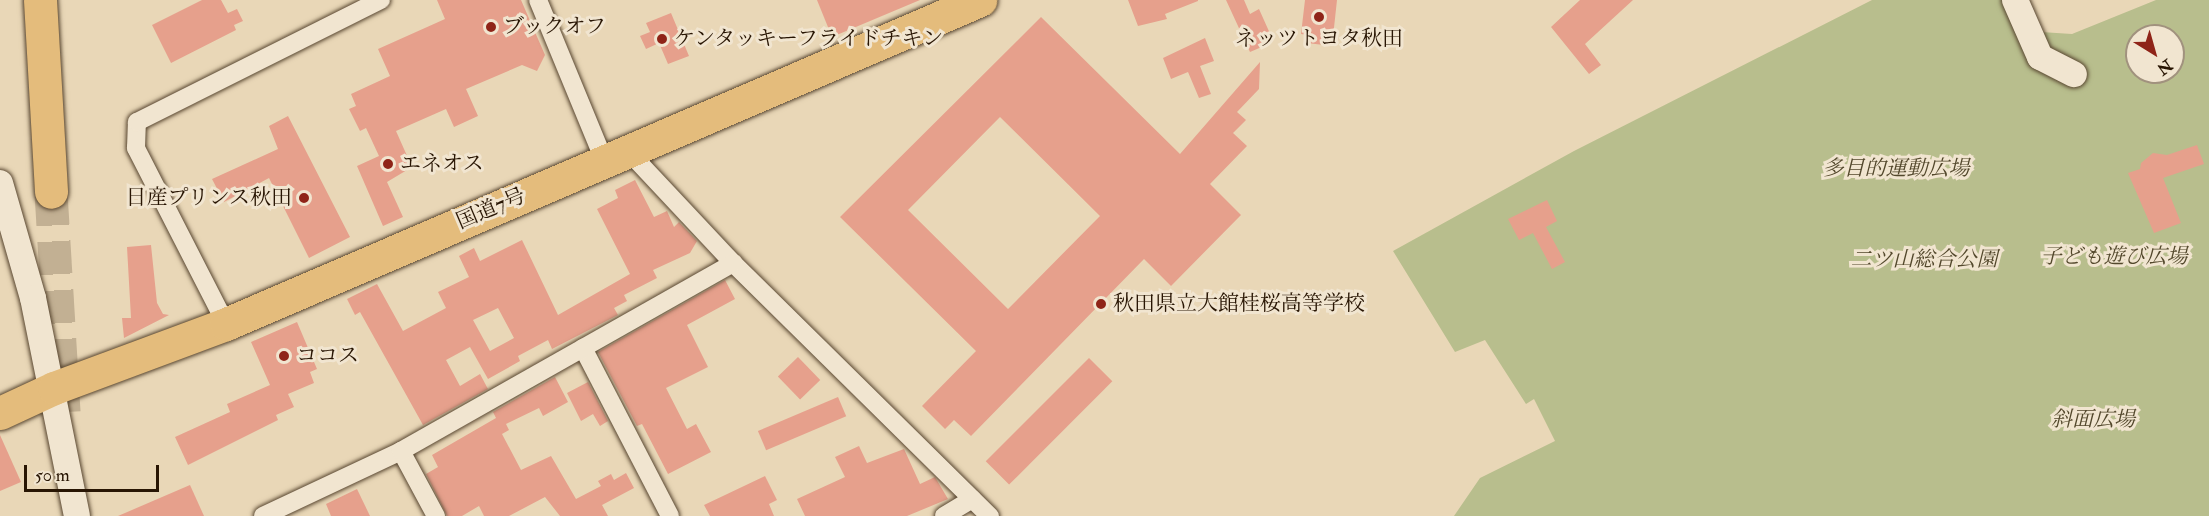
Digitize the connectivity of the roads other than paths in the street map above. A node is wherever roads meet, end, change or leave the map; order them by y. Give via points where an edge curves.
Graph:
1 (40, 0) edge
2 (45, 0) edge
3 (381, 0) edge
4 (538, 0) edge
5 (980, 0) edge
6 (2015, 0) edge
7 (43, 54) junction
8 (2074, 74) dead end
9 (615, 155) junction
10 (51, 192) tunnel mouth
11 (1, 193) edge
12 (733, 263) junction
13 (226, 324) junction
14 (583, 348) junction
15 (54, 388) junction
16 (0, 413) edge
17 (401, 451) junction
18 (972, 499) junction
19 (77, 516) edge
20 (263, 516) edge
21 (436, 516) edge
22 (670, 516) edge
23 (944, 516) edge
24 (990, 516) edge

1 - 7 highway
2 - 7 highway
3 - 13 street via 137,122 136,148
4 - 9 street
5 - 9 highway, 国道7号
6 - 8 street via 2040,57
7 - 10 highway
9 - 12 street
9 - 13 highway, 国道7号
11 - 15 street
12 - 14 street
12 - 18 street
13 - 15 highway, 国道7号
14 - 17 street
14 - 22 street
15 - 16 highway, 国道7号
15 - 19 street
17 - 20 street
17 - 21 street
18 - 23 street
18 - 24 street

